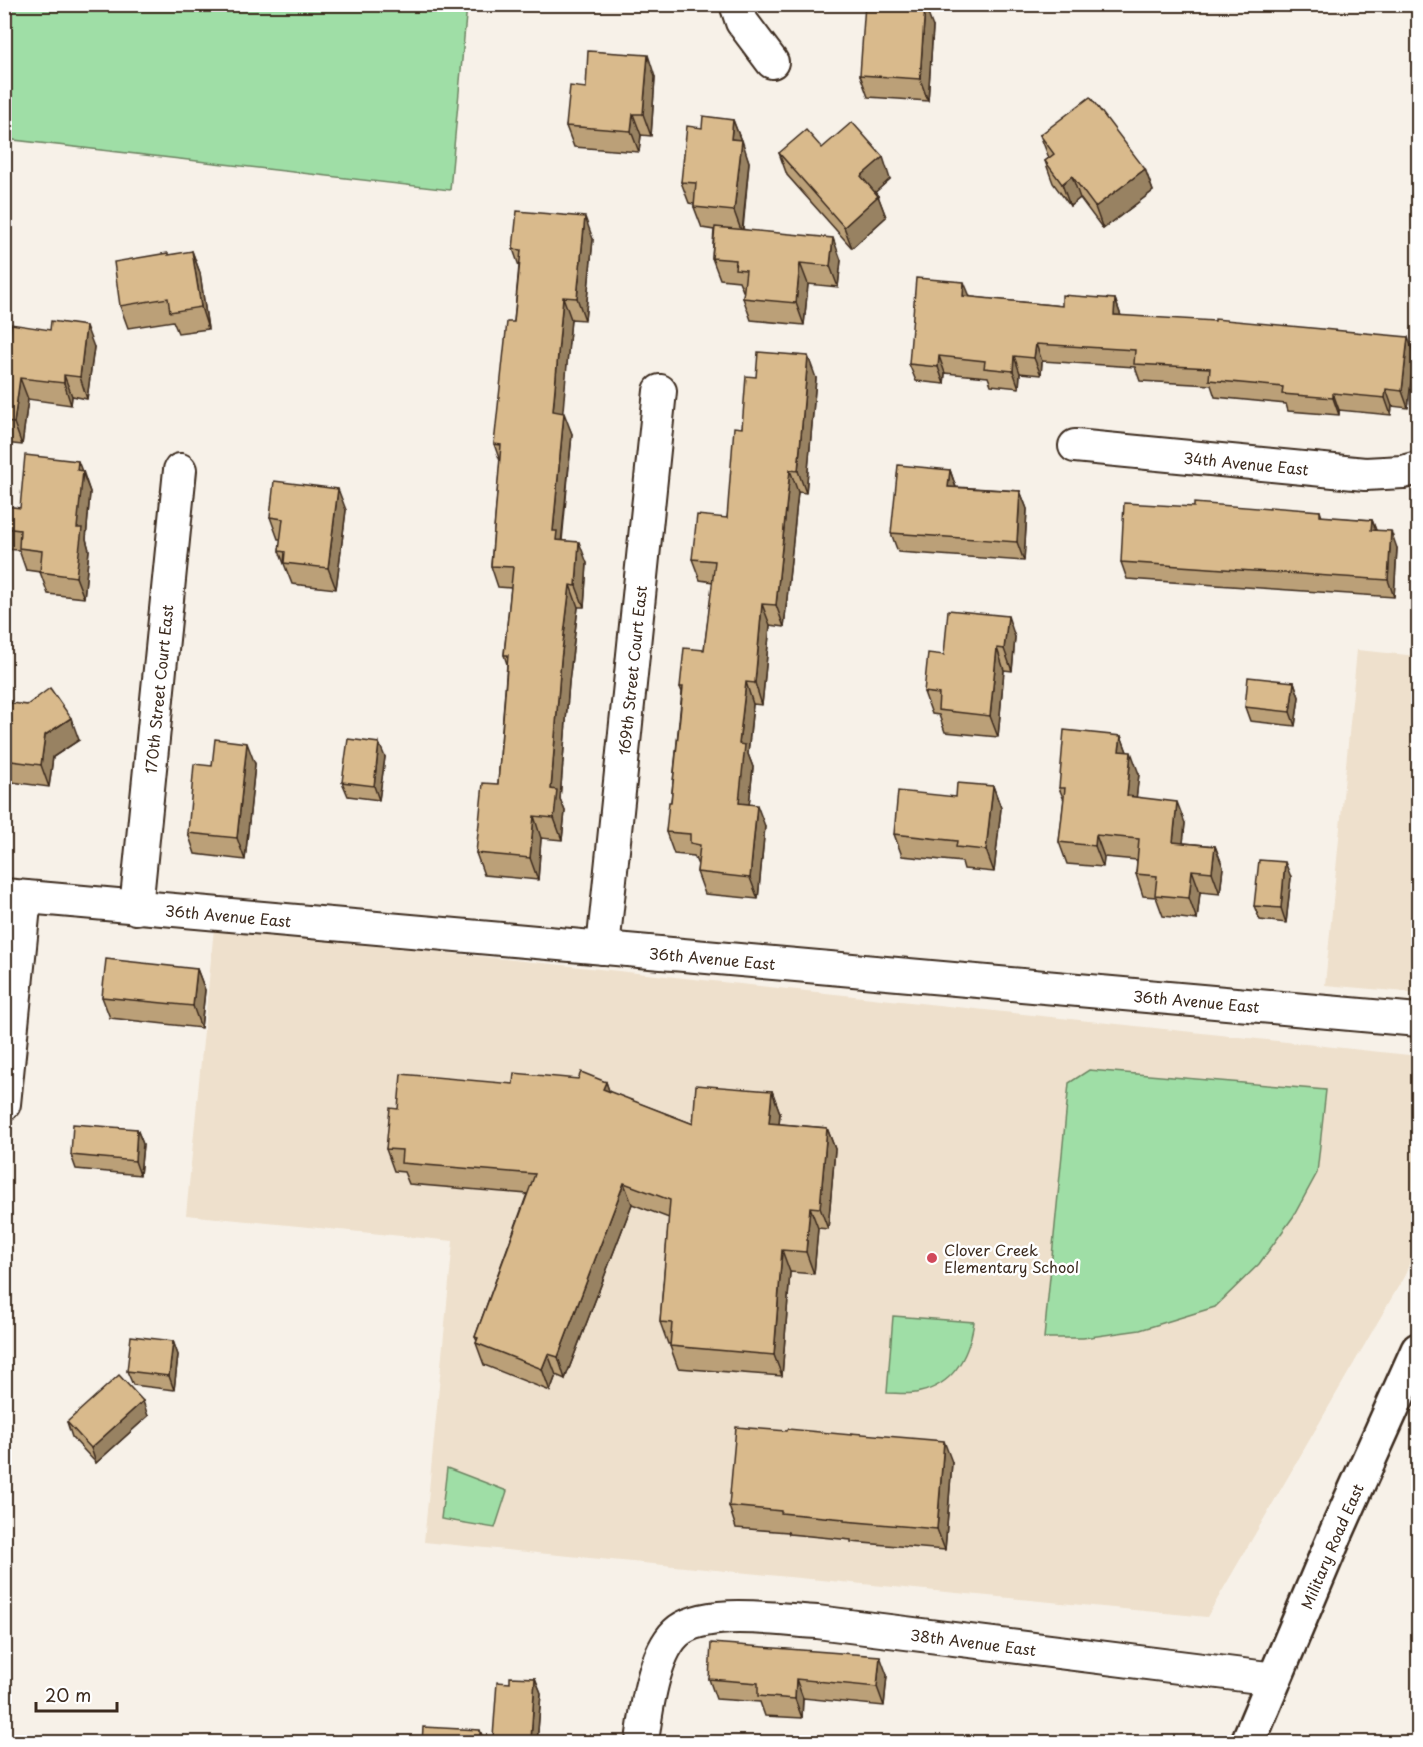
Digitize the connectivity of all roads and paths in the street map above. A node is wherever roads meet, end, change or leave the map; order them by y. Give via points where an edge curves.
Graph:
1 (736, 4) edge
2 (772, 62) dead end
3 (660, 391) dead end
4 (1075, 446) dead end
5 (1419, 468) edge
6 (180, 470) dead end
7 (15, 896) edge
8 (136, 908) junction
9 (603, 948) junction
10 (1419, 1020) edge
11 (4, 1104) edge
12 (1419, 1350) edge
13 (1275, 1678) junction
14 (642, 1743) edge
15 (1248, 1743) edge

1 - 2 street via 742,22
3 - 9 street, 169th Street Court East
4 - 5 street, 34th Avenue East via 1365,474
6 - 8 street, 170th Street Court East
7 - 8 street, 36th Avenue East
7 - 11 street
8 - 9 street, 36th Avenue East
9 - 10 street, 36th Avenue East
12 - 13 street, Military Road East
13 - 14 street, 38th Avenue East via 748,1616 702,1621 676,1632 659,1663 648,1699
13 - 15 street, Military Road East

